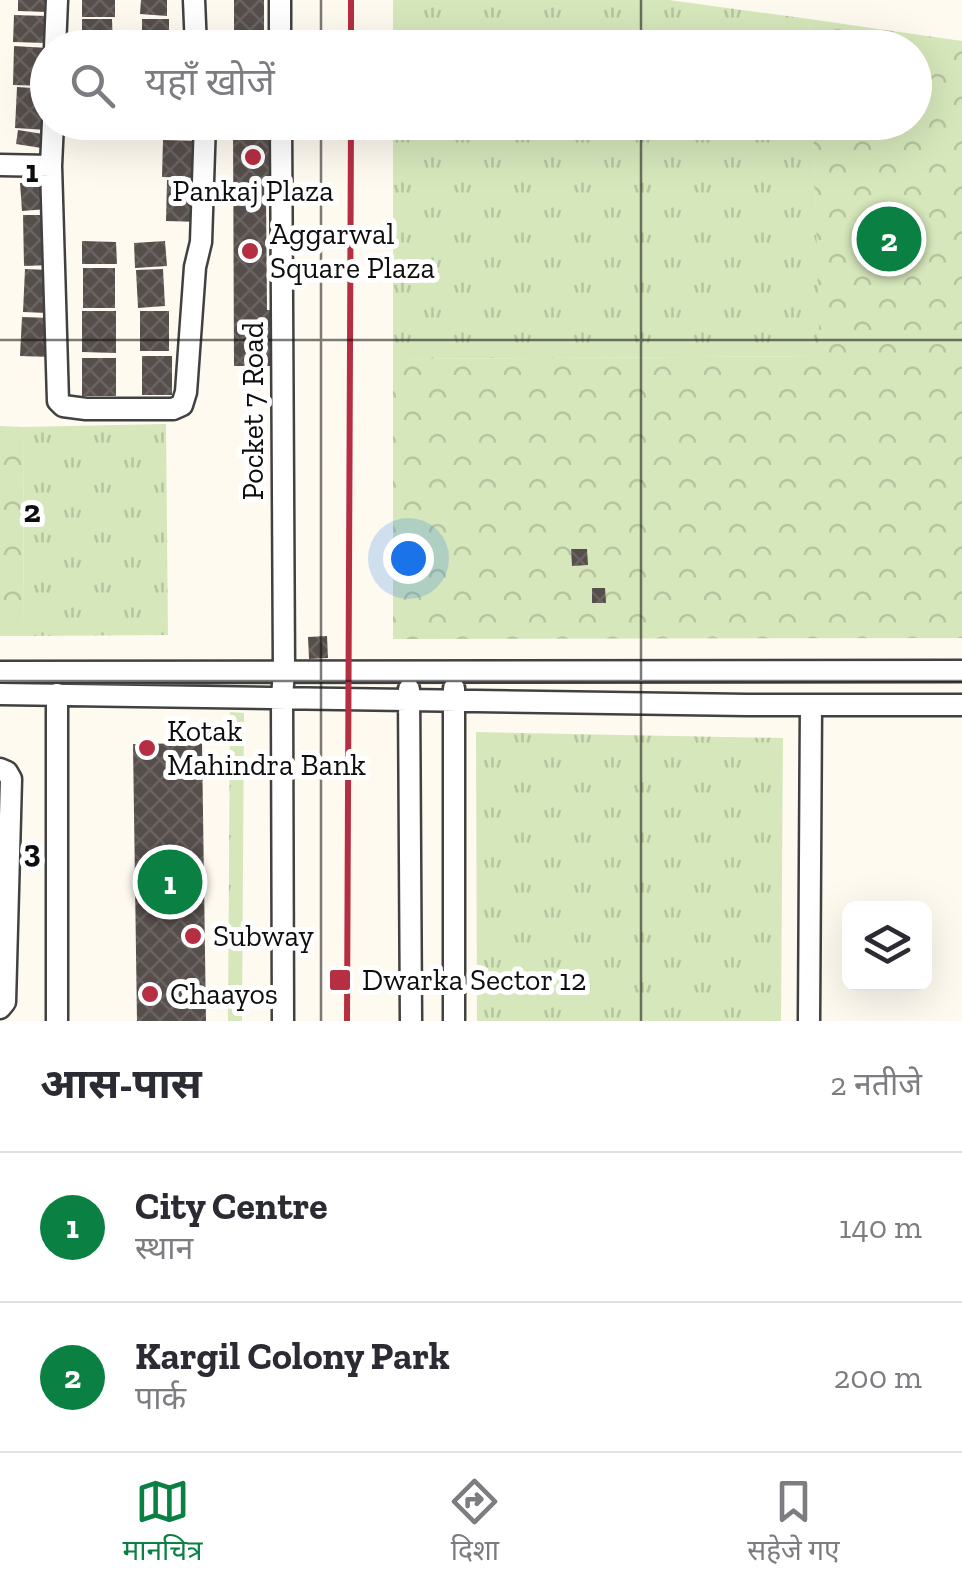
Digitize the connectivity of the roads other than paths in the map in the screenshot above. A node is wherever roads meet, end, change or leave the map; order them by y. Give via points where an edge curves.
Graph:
1 (57, 0) edge
2 (194, 0) edge
3 (280, 0) edge
4 (56, 30) edge
5 (195, 30) edge
6 (280, 30) edge
7 (52, 140) edge
8 (204, 140) edge
9 (280, 140) edge
10 (0, 165) edge
11 (51, 166) junction
12 (284, 670) junction
13 (962, 671) edge
14 (0, 672) edge
15 (409, 672) junction
16 (852, 672) junction
17 (455, 673) junction
18 (0, 694) edge
19 (57, 694) junction
20 (282, 698) junction
21 (409, 700) junction
22 (453, 701) junction
23 (962, 704) edge
24 (811, 705) junction
25 (852, 705) junction
26 (0, 769) edge
27 (0, 1008) edge
28 (57, 1021) edge
29 (284, 1021) edge
30 (412, 1021) edge
31 (454, 1021) edge
32 (808, 1021) edge

1 - 4 street
2 - 5 street
3 - 6 street
7 - 11 street
8 - 11 street via 186,392 173,409 58,402
9 - 12 street, Pocket 7 Road
10 - 11 street
12 - 14 street
12 - 15 street
12 - 20 street, Pocket 7 Road
13 - 16 street
15 - 17 street
15 - 21 street
16 - 17 street
16 - 25 street
17 - 22 street
18 - 19 street
19 - 20 street
19 - 28 street
20 - 21 street
20 - 29 street, Pocket 7 Road
21 - 22 street
21 - 30 street
22 - 24 street
22 - 31 street
23 - 25 street
24 - 25 street
24 - 32 street
26 - 27 street via 10,779

